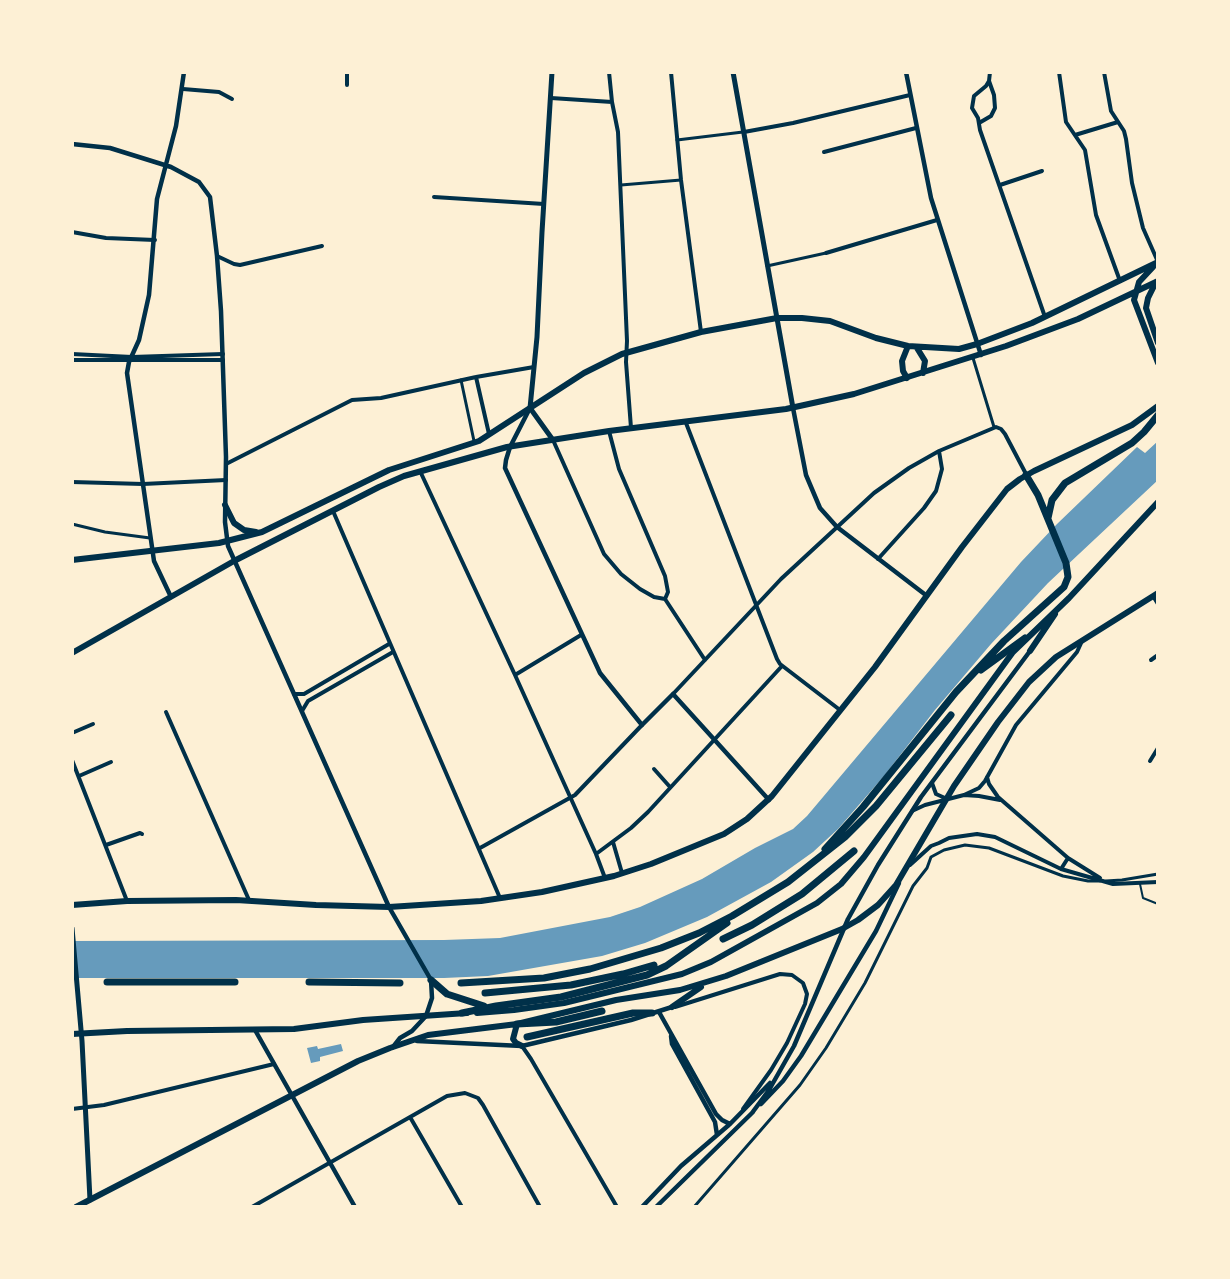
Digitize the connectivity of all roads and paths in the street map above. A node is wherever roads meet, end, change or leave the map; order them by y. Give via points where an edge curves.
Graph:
1 (184, 72) edge
2 (347, 72) edge
3 (552, 72) edge
4 (609, 72) edge
5 (671, 72) edge
6 (733, 72) edge
7 (906, 72) edge
8 (990, 72) edge
9 (1059, 72) edge
10 (1104, 72) edge
11 (989, 81) junction
12 (347, 85) dead end
13 (183, 89) junction
14 (910, 95) junction
15 (550, 98) junction
16 (232, 99) dead end
17 (612, 102) junction
18 (542, 110) dead end
19 (550, 111) junction
20 (1118, 122) junction
21 (979, 124) junction
22 (916, 128) junction
23 (743, 132) junction
24 (1075, 135) junction
25 (677, 140) junction
26 (72, 144) edge
27 (824, 152) dead end
28 (166, 165) junction
29 (1042, 171) dead end
30 (681, 180) junction
31 (621, 185) junction
32 (1000, 185) junction
33 (434, 197) dead end
34 (544, 204) junction
35 (938, 220) junction
36 (72, 232) edge
37 (154, 240) junction
38 (322, 246) dead end
39 (826, 253) joint
40 (217, 256) junction
41 (1158, 262) edge
42 (767, 266) junction
43 (1120, 280) junction
44 (1157, 282) edge
45 (1135, 292) junction
46 (777, 318) junction
47 (1045, 318) junction
48 (701, 332) junction
49 (1158, 343) edge
50 (977, 344) junction
51 (908, 346) junction
52 (917, 348) junction
53 (627, 352) junction
54 (72, 354) edge
55 (981, 355) junction
56 (223, 357) junction
57 (973, 358) junction
58 (130, 359) junction
59 (72, 360) edge
60 (1158, 363) edge
61 (534, 367) junction
62 (923, 373) junction
63 (476, 377) junction
64 (908, 378) junction
65 (461, 380) junction
66 (1158, 406) edge
67 (530, 408) junction
68 (793, 408) junction
69 (1158, 415) edge
70 (686, 423) junction
71 (994, 427) junction
72 (631, 429) junction
73 (609, 431) junction
74 (489, 435) junction
75 (553, 440) junction
76 (475, 443) junction
77 (510, 447) junction
78 (939, 451) junction
79 (226, 464) junction
80 (420, 471) junction
81 (1026, 475) junction
82 (225, 480) junction
83 (72, 482) edge
84 (143, 484) junction
85 (1158, 502) edge
86 (225, 505) junction
87 (333, 510) junction
88 (1049, 523) junction
89 (72, 524) edge
90 (837, 527) junction
91 (262, 532) junction
92 (151, 537) junction
93 (227, 542) junction
94 (153, 552) junction
95 (878, 559) junction
96 (72, 560) edge
97 (234, 561) junction
98 (1155, 594) edge
99 (927, 596) junction
100 (171, 597) junction
101 (665, 599) junction
102 (1158, 604) edge
103 (756, 605) junction
104 (1060, 606) junction
105 (581, 635) junction
106 (1025, 638) junction
107 (1082, 640) junction
108 (389, 644) junction
109 (1030, 651) junction
110 (393, 652) junction
111 (72, 653) edge
112 (1158, 655) edge
113 (705, 660) junction
114 (1151, 660) dead end
115 (782, 666) junction
116 (515, 675) junction
117 (964, 683) junction
118 (312, 689) junction
119 (294, 694) junction
120 (673, 694) junction
121 (316, 696) junction
122 (302, 711) junction
123 (841, 711) junction
124 (166, 712) dead end
125 (951, 716) dead end
126 (93, 724) dead end
127 (642, 725) junction
128 (72, 733) edge
129 (714, 740) junction
130 (1158, 748) edge
131 (72, 760) edge
132 (1150, 761) dead end
133 (111, 762) dead end
134 (654, 769) dead end
135 (79, 776) junction
136 (987, 777) junction
137 (932, 782) junction
138 (670, 788) junction
139 (964, 795) junction
140 (571, 798) junction
141 (949, 799) junction
142 (769, 800) junction
143 (1002, 801) junction
144 (911, 812) junction
145 (142, 834) dead end
146 (613, 842) junction
147 (106, 845) junction
148 (480, 848) junction
149 (855, 851) dead end
150 (596, 854) junction
151 (1068, 858) junction
152 (909, 865) junction
153 (811, 866) junction
154 (1061, 869) junction
155 (622, 874) junction
156 (1158, 874) edge
157 (605, 878) junction
158 (901, 878) junction
159 (1103, 880) junction
160 (1158, 882) edge
161 (1140, 884) junction
162 (500, 899) junction
163 (249, 900) junction
164 (127, 901) junction
165 (1158, 904) edge
166 (72, 905) edge
167 (751, 905) junction
168 (389, 907) junction
169 (72, 928) edge
170 (723, 939) dead end
171 (654, 965) dead end
172 (431, 979) junction
173 (107, 982) dead end
174 (235, 982) dead end
175 (309, 982) dead end
176 (708, 982) junction
177 (400, 983) dead end
178 (461, 983) dead end
179 (485, 993) dead end
180 (490, 1007) junction
181 (672, 1007) junction
182 (602, 1011) dead end
183 (656, 1012) junction
184 (462, 1013) junction
185 (426, 1016) junction
186 (517, 1024) junction
187 (255, 1030) junction
188 (81, 1033) junction
189 (72, 1034) edge
190 (671, 1034) junction
191 (527, 1037) dead end
192 (411, 1041) junction
193 (522, 1046) junction
194 (393, 1047) junction
195 (274, 1064) junction
196 (776, 1076) junction
197 (292, 1096) junction
198 (86, 1108) junction
199 (72, 1109) edge
200 (740, 1113) junction
201 (752, 1113) junction
202 (410, 1117) junction
203 (730, 1124) junction
204 (740, 1124) junction
205 (717, 1135) junction
206 (330, 1162) junction
207 (90, 1203) edge
208 (76, 1207) edge
209 (252, 1207) edge
210 (355, 1207) edge
211 (462, 1207) edge
212 (540, 1207) edge
213 (617, 1207) edge
214 (642, 1207) edge
215 (656, 1207) edge
216 (694, 1207) edge

1 - 13 street
2 - 12 street
3 - 15 main road
4 - 17 street
5 - 25 street
6 - 23 main road
7 - 14 street
8 - 11 street
9 - 24 street via 1067,125
10 - 20 street via 1110,107
11 - 21 street via 995,108
11 - 21 street via 971,104
13 - 16 street via 219,92
13 - 28 street
14 - 22 street
14 - 23 street
15 - 17 street
15 - 19 main road
17 - 31 street
18 - 19 lane
19 - 34 main road
20 - 24 street
20 - 41 street via 1126,139 1143,228
21 - 32 street
22 - 27 street
22 - 35 street
23 - 25 street
23 - 42 main road
24 - 43 street via 1085,150 1096,215
25 - 30 street
26 - 28 street via 110,148
28 - 37 street via 157,199
28 - 40 street via 193,178 207,192
29 - 32 street
30 - 31 street
30 - 48 street
31 - 53 street
32 - 47 street
33 - 34 street
34 - 61 main road
35 - 39 street
35 - 50 street
36 - 37 street
37 - 58 street via 149,295 139,340
38 - 40 street via 240,266
39 - 42 street
40 - 56 street
41 - 43 main road
41 - 45 main road
42 - 46 main road
43 - 47 main road
44 - 45 main road
44 - 49 main road via 1146,306
45 - 55 main road via 1078,319
45 - 60 main road via 1135,306
46 - 48 main road
46 - 51 main road via 830,321
46 - 68 main road
47 - 50 main road
48 - 53 main road
50 - 52 main road via 959,349
50 - 55 street
51 - 52 main road
51 - 64 main road via 902,363
52 - 62 main road via 924,358
53 - 67 main road
53 - 72 street
54 - 58 street
55 - 57 main road
56 - 58 street
56 - 79 street
57 - 62 main road
57 - 71 street
58 - 59 street
58 - 84 street via 128,379
61 - 63 street
61 - 67 main road
62 - 64 main road
63 - 65 street
63 - 74 street
64 - 68 main road
65 - 76 street
65 - 79 street via 381,398 352,400
66 - 81 main road via 1132,425
67 - 74 main road
67 - 75 main road
67 - 77 street
68 - 70 main road
68 - 90 street via 810,488 820,508
69 - 88 highway via 1137,439 1065,483 1052,500
70 - 72 main road
70 - 103 street
71 - 78 street
71 - 81 street via 1005,434
72 - 73 main road
73 - 75 main road
73 - 101 street via 620,469 665,576
74 - 76 main road
75 - 77 main road
75 - 101 street via 604,554 640,589
76 - 91 main road via 390,470
77 - 80 main road
77 - 105 street via 505,462 507,473
78 - 90 street via 892,479
78 - 95 street via 942,470 936,491
79 - 82 street
80 - 87 main road
80 - 116 street
81 - 88 highway
81 - 99 main road via 996,502
82 - 84 street
82 - 86 street
83 - 84 street
84 - 92 street
85 - 104 main road
86 - 91 main road via 239,527
86 - 93 street
87 - 97 main road
87 - 108 street
88 - 117 highway via 1067,567 1062,591 1004,641
89 - 92 street
90 - 95 street
90 - 103 street
91 - 93 main road
92 - 94 street
93 - 94 main road
93 - 97 street
94 - 96 main road
94 - 100 street
95 - 99 street
97 - 100 main road
97 - 119 street
98 - 102 street
98 - 107 main road
99 - 123 main road
100 - 111 main road
101 - 113 street
103 - 113 street
103 - 115 street
104 - 106 main road
104 - 109 main road
105 - 116 street
105 - 127 street via 600,673
106 - 109 main road
106 - 117 highway
106 - 184 main road via 864,857 841,884 817,903 711,962 675,976 564,1003
107 - 136 street via 1077,652 1010,734
107 - 152 main road via 1029,682 998,722 954,786
108 - 110 street
108 - 118 street
109 - 137 street
110 - 121 street
110 - 148 street
112 - 114 street
113 - 120 street
115 - 123 street
115 - 129 street
116 - 140 street
117 - 153 highway
118 - 119 street
118 - 121 street via 310,695
119 - 122 street
120 - 127 street
120 - 129 street
121 - 122 street
122 - 168 street
123 - 142 main road
124 - 163 street
125 - 153 highway via 865,817
126 - 128 street
127 - 140 street
129 - 138 street
129 - 142 street
130 - 132 street
131 - 135 street
133 - 135 street
134 - 138 street
135 - 147 street
136 - 139 street via 979,788
136 - 143 street
137 - 141 street via 936,794
137 - 144 street
138 - 146 street
139 - 141 street
139 - 143 street
140 - 148 street
140 - 150 street
141 - 144 street
142 - 155 main road via 724,834
143 - 151 street
144 - 196 street via 855,906 801,1032
145 - 147 street
146 - 150 street
146 - 155 street
147 - 164 street
148 - 162 street
149 - 170 highway via 802,894
150 - 157 street
151 - 154 street
151 - 159 street
152 - 154 street via 931,846 949,838 977,834 995,837
152 - 158 main road
153 - 167 highway
154 - 159 street
155 - 157 main road
156 - 159 street
157 - 162 main road
158 - 176 main road via 878,905 842,929
158 - 201 street via 881,921 801,1056 777,1089
159 - 161 street
159 - 216 street via 1088,882 1063,876 989,848 965,845 931,857 826,1048 800,1085
160 - 161 street
161 - 165 lane via 1143,898
162 - 168 main road
163 - 164 main road
163 - 168 main road
164 - 166 main road
167 - 178 highway via 699,933 629,959 544,978
167 - 180 highway via 653,973 561,997
168 - 172 street
169 - 188 main road
171 - 179 highway via 571,985
172 - 180 highway via 447,994
172 - 185 street via 432,998
173 - 174 highway
175 - 177 highway
176 - 181 main road
176 - 186 main road
180 - 184 highway
181 - 183 street
181 - 200 street via 780,974 792,975 805,986 803,1009 782,1053
182 - 186 highway via 556,1022
183 - 190 street
183 - 191 highway via 633,1013
183 - 193 street
184 - 185 main road
185 - 187 main road
185 - 194 street
186 - 192 main road
186 - 193 main road via 513,1039
187 - 188 main road
187 - 195 street
188 - 189 main road
188 - 198 main road
190 - 203 street via 716,1114
190 - 205 street via 672,1044 715,1122
192 - 193 street
192 - 194 main road
193 - 213 street
194 - 197 main road
195 - 197 street
195 - 198 street
196 - 200 street
196 - 201 street
197 - 206 street
197 - 207 main road
198 - 199 street
198 - 207 main road
200 - 203 street
201 - 204 street
202 - 206 street
202 - 211 street
202 - 212 street via 447,1096 465,1093 478,1098
203 - 204 street
203 - 205 street
204 - 215 street
205 - 214 street
206 - 209 street
206 - 210 street
207 - 208 main road

